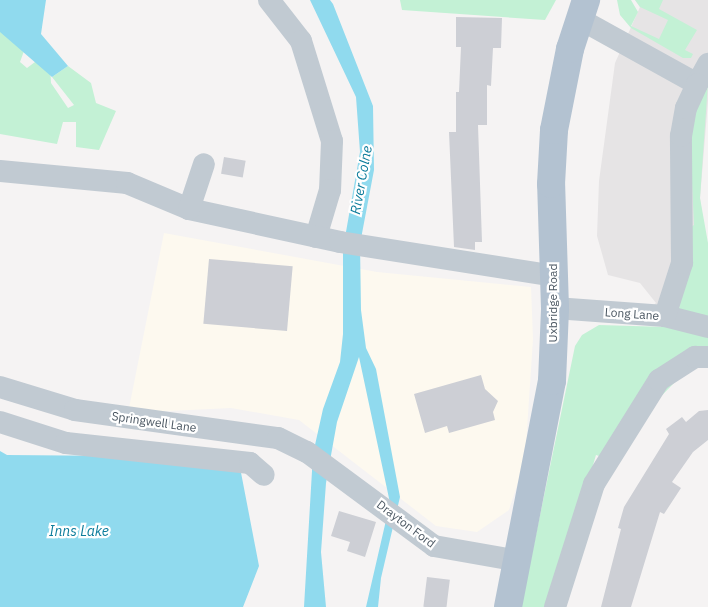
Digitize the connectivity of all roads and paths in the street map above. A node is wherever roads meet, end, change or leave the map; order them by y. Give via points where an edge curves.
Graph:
1 (270, 0) edge
2 (582, 9) edge
3 (708, 64) edge
4 (697, 84) junction
5 (204, 164) dead end
6 (0, 171) edge
7 (189, 209) junction
8 (316, 237) junction
9 (554, 276) junction
10 (555, 308) junction
11 (665, 316) junction
12 (708, 327) edge
13 (708, 357) edge
14 (5, 389) edge
15 (1, 422) edge
16 (307, 452) joint
17 (264, 475) dead end
18 (518, 561) junction
19 (508, 607) edge
20 (555, 607) edge

1 - 8 street via 301,41 332,142 330,190
2 - 4 street
2 - 9 main road, Uxbridge Road via 554,130 551,184
3 - 4 street
4 - 11 street via 686,108 681,136 682,264
5 - 7 street
6 - 7 street via 127,183
7 - 8 street
8 - 9 street
9 - 10 main road, Uxbridge Road
10 - 11 street, Long Lane
10 - 18 main road, Uxbridge Road via 549,406
11 - 12 street, Long Lane
13 - 20 street via 695,357 660,380 594,484
14 - 15 street
14 - 16 street, Springwell Lane via 75,410 127,419 256,432
15 - 17 street via 66,443 250,463
16 - 18 street, Drayton Ford via 421,538 444,550
18 - 19 main road, Uxbridge Road

